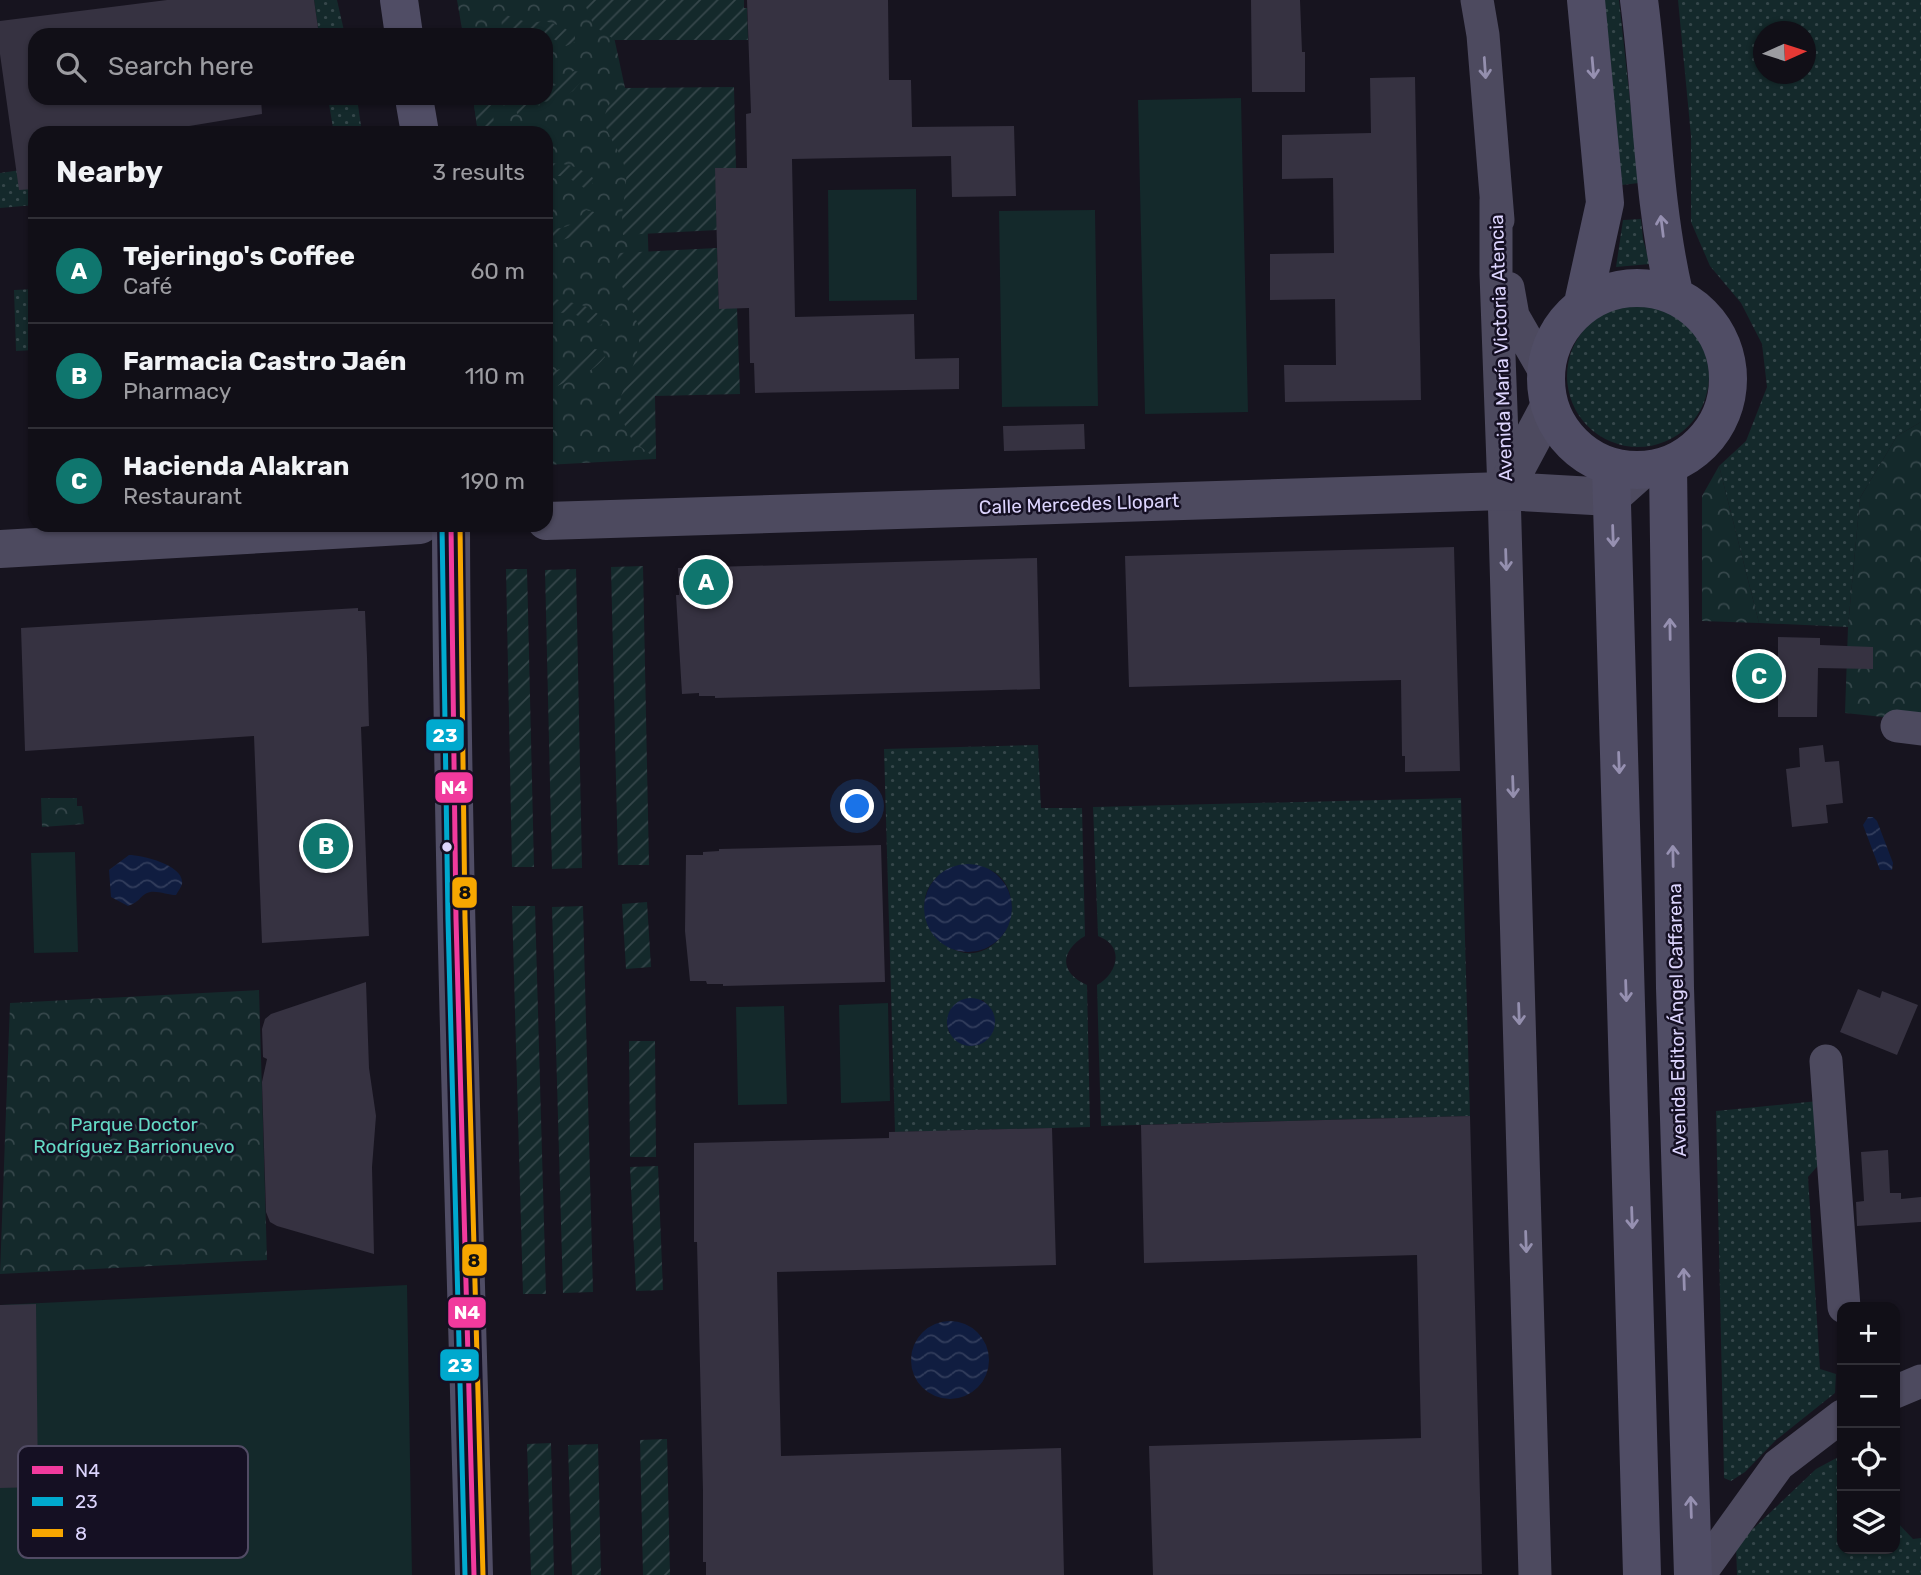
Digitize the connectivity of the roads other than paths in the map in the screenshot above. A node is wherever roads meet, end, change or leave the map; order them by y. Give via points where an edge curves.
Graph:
1 (399, 0) edge
2 (1477, 0) edge
3 (1586, 0) edge
4 (1639, 0) edge
5 (403, 28) edge
6 (415, 105) edge
7 (419, 126) edge
8 (1496, 201) junction
9 (1674, 293) junction
10 (1583, 303) junction
11 (1544, 370) junction
12 (1549, 407) junction
13 (1632, 475) junction
14 (1504, 491) junction
15 (553, 521) edge
16 (292, 532) edge
17 (451, 532) edge
18 (0, 548) edge
19 (1826, 1061) dead end
20 (1844, 1302) edge
21 (1921, 1381) edge
22 (1900, 1389) edge
23 (1837, 1420) edge
24 (474, 1575) edge
25 (1535, 1575) edge
26 (1643, 1575) edge
27 (1693, 1575) edge
28 (1699, 1575) edge

1 - 5 main road
2 -> 8 street, Avenida María Victoria Atencia
3 -> 10 main road via 1605,203
9 -> 4 main road via 1660,213
6 - 7 main road
8 - 11 street, Avenida María Victoria Atencia via 1513,316
8 - 14 street, Avenida María Victoria Atencia
9 - 10 main road via 1627,286
9 - 13 main road via 1697,308 1715,329 1726,355 1729,382 1724,409 1712,433 1692,453
10 - 11 main road via 1556,332
11 - 12 main road
12 - 13 main road via 1572,445
12 - 14 street, Avenida María Victoria Atencia
13 - 14 street, Calle Mercedes Llopart
13 -> 26 main road
27 -> 13 main road, Avenida Editor Ángel Caffarena via 1675,988
14 - 15 street, Calle Mercedes Llopart
14 -> 25 street
16 - 18 street
17 - 24 main road via 453,850
19 - 20 street
21 - 22 street
23 - 28 street via 1779,1465

